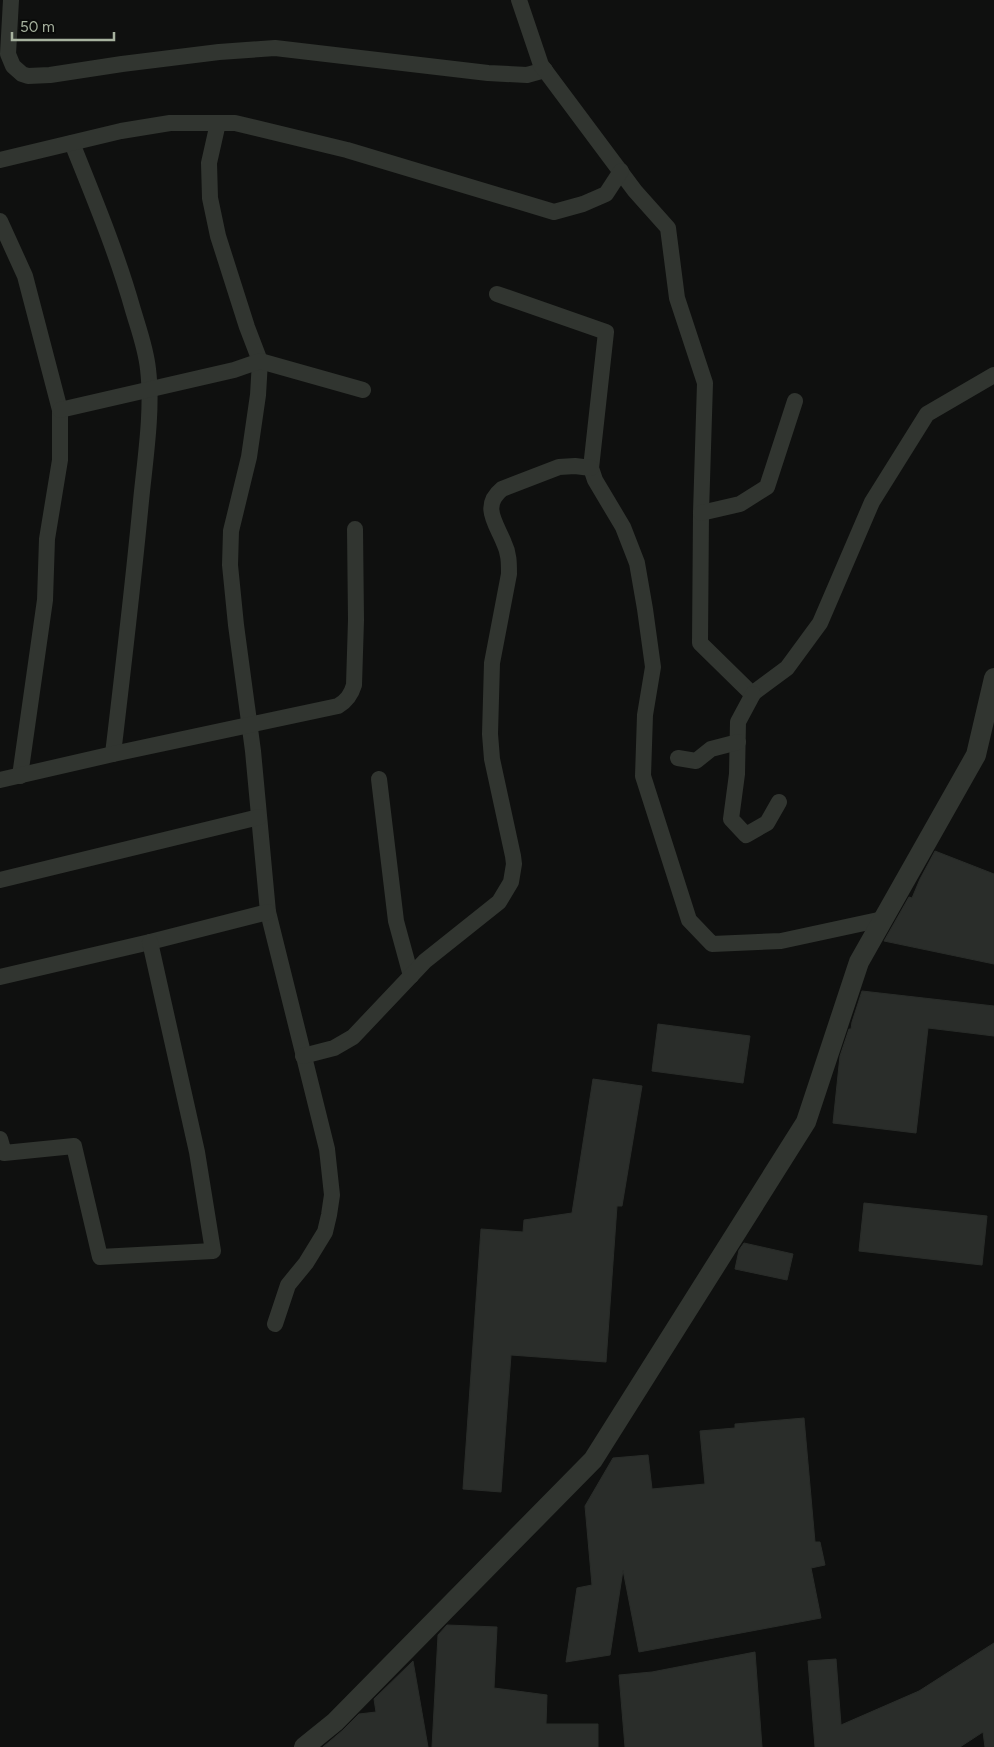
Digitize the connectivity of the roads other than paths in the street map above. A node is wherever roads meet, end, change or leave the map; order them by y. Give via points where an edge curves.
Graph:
1 (11, 0) edge
2 (519, 0) edge
3 (545, 70) junction
4 (218, 123) junction
5 (72, 143) junction
6 (0, 160) edge
7 (621, 172) junction
8 (0, 221) edge
9 (498, 294) dead end
10 (260, 361) junction
11 (994, 375) edge
12 (149, 390) junction
13 (363, 390) dead end
14 (795, 401) dead end
15 (60, 410) junction
16 (591, 468) junction
17 (701, 513) junction
18 (355, 529) dead end
19 (994, 678) edge
20 (753, 694) junction
21 (250, 724) junction
22 (738, 742) junction
23 (113, 754) junction
24 (678, 758) dead end
25 (20, 776) junction
26 (379, 778) dead end
27 (0, 780) edge
28 (779, 802) dead end
29 (259, 817) junction
30 (0, 880) edge
31 (268, 912) junction
32 (883, 919) junction
33 (150, 942) junction
34 (411, 976) junction
35 (0, 977) edge
36 (303, 1056) junction
37 (0, 1139) edge
38 (275, 1324) dead end
39 (304, 1747) edge

1 - 3 street via 8,54 13,66 28,76 275,48 488,73 527,76
2 - 3 street
3 - 7 street
4 - 5 street via 170,123
4 - 7 street via 235,123 347,150 554,212 606,194
4 - 10 street via 209,163 210,198 218,236
5 - 6 street
5 - 12 street via 128,291 144,348
7 - 17 street via 668,228 677,298 705,384
8 - 15 street via 25,276
9 - 16 street via 606,332
10 - 12 street
10 - 13 street
10 - 21 street via 249,457 231,531 231,573
11 - 20 street via 927,414 872,502 820,623 787,668
12 - 15 street
12 - 23 street via 132,590
14 - 17 street via 766,487 740,504
15 - 25 street via 60,460 48,540 45,600
16 - 32 street via 623,527 637,563 653,667 645,715 643,776 689,920 712,944 781,941
16 - 34 street via 559,467 502,489 492,504 492,516 509,564 492,663 490,734 492,760 513,856 513,873 508,889 498,902
17 - 20 street via 700,643
18 - 21 street via 356,620 352,692 338,706
19 - 32 street via 976,755
20 - 22 street via 738,722
21 - 23 street
21 - 29 street
22 - 24 street via 711,749 696,761
22 - 28 street via 732,819 746,835 767,823
23 - 25 street
25 - 27 street
26 - 34 street via 396,921
29 - 30 street
29 - 31 street
31 - 33 street
31 - 36 street
32 - 39 street via 858,962 806,1122 593,1460 335,1722
33 - 35 street
33 - 37 street via 197,1152 213,1251 100,1257 74,1146 4,1154
34 - 36 street via 353,1037 334,1048
36 - 38 street via 327,1149 332,1195 324,1232 288,1286

